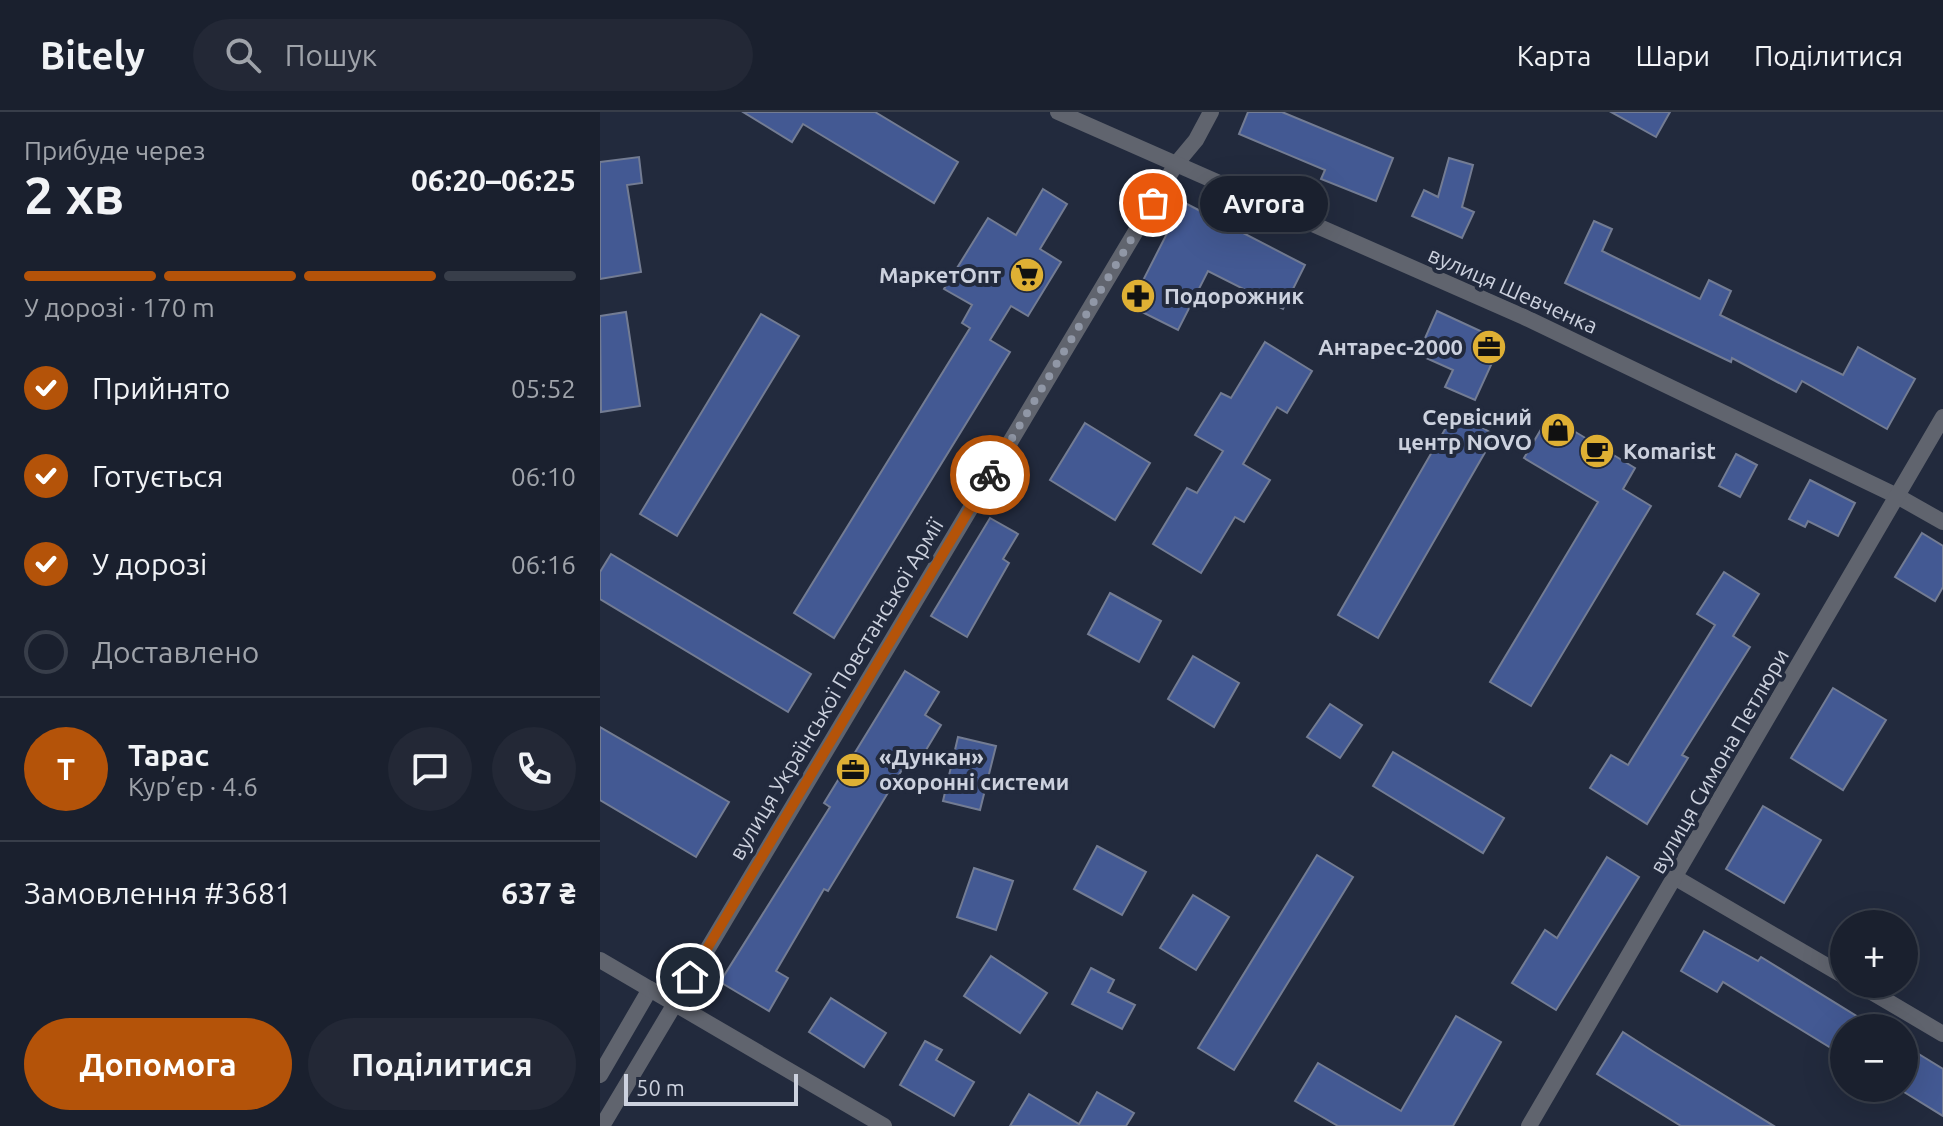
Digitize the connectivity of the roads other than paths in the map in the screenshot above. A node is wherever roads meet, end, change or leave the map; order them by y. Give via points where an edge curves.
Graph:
1 (1058, 112) edge
2 (1211, 112) edge
3 (1176, 164) junction
4 (1943, 417) edge
5 (1897, 496) junction
6 (1943, 522) edge
7 (1676, 878) junction
8 (600, 960) edge
9 (1830, 968) edge
10 (650, 989) junction
11 (1882, 998) edge
12 (674, 1003) junction
13 (1943, 1034) edge
14 (600, 1075) edge
15 (602, 1126) edge
16 (884, 1126) edge
17 (1529, 1126) edge

1 - 3 street, вулиця Шевченка
2 - 3 street, вулиця Української Повстанської Армії
3 - 5 street, вулиця Шевченка via 1524,317
3 - 12 street, вулиця Української Повстанської Армії
4 - 5 street, вулиця Симона Петлюри
5 - 6 street, вулиця Шевченка
5 - 7 street, вулиця Симона Петлюри
7 - 9 street
7 - 17 street, вулиця Симона Петлюри
8 - 10 street
10 - 12 street
10 - 14 street
11 - 13 street
12 - 15 street, вулиця Української Повстанської Армії
12 - 16 street

